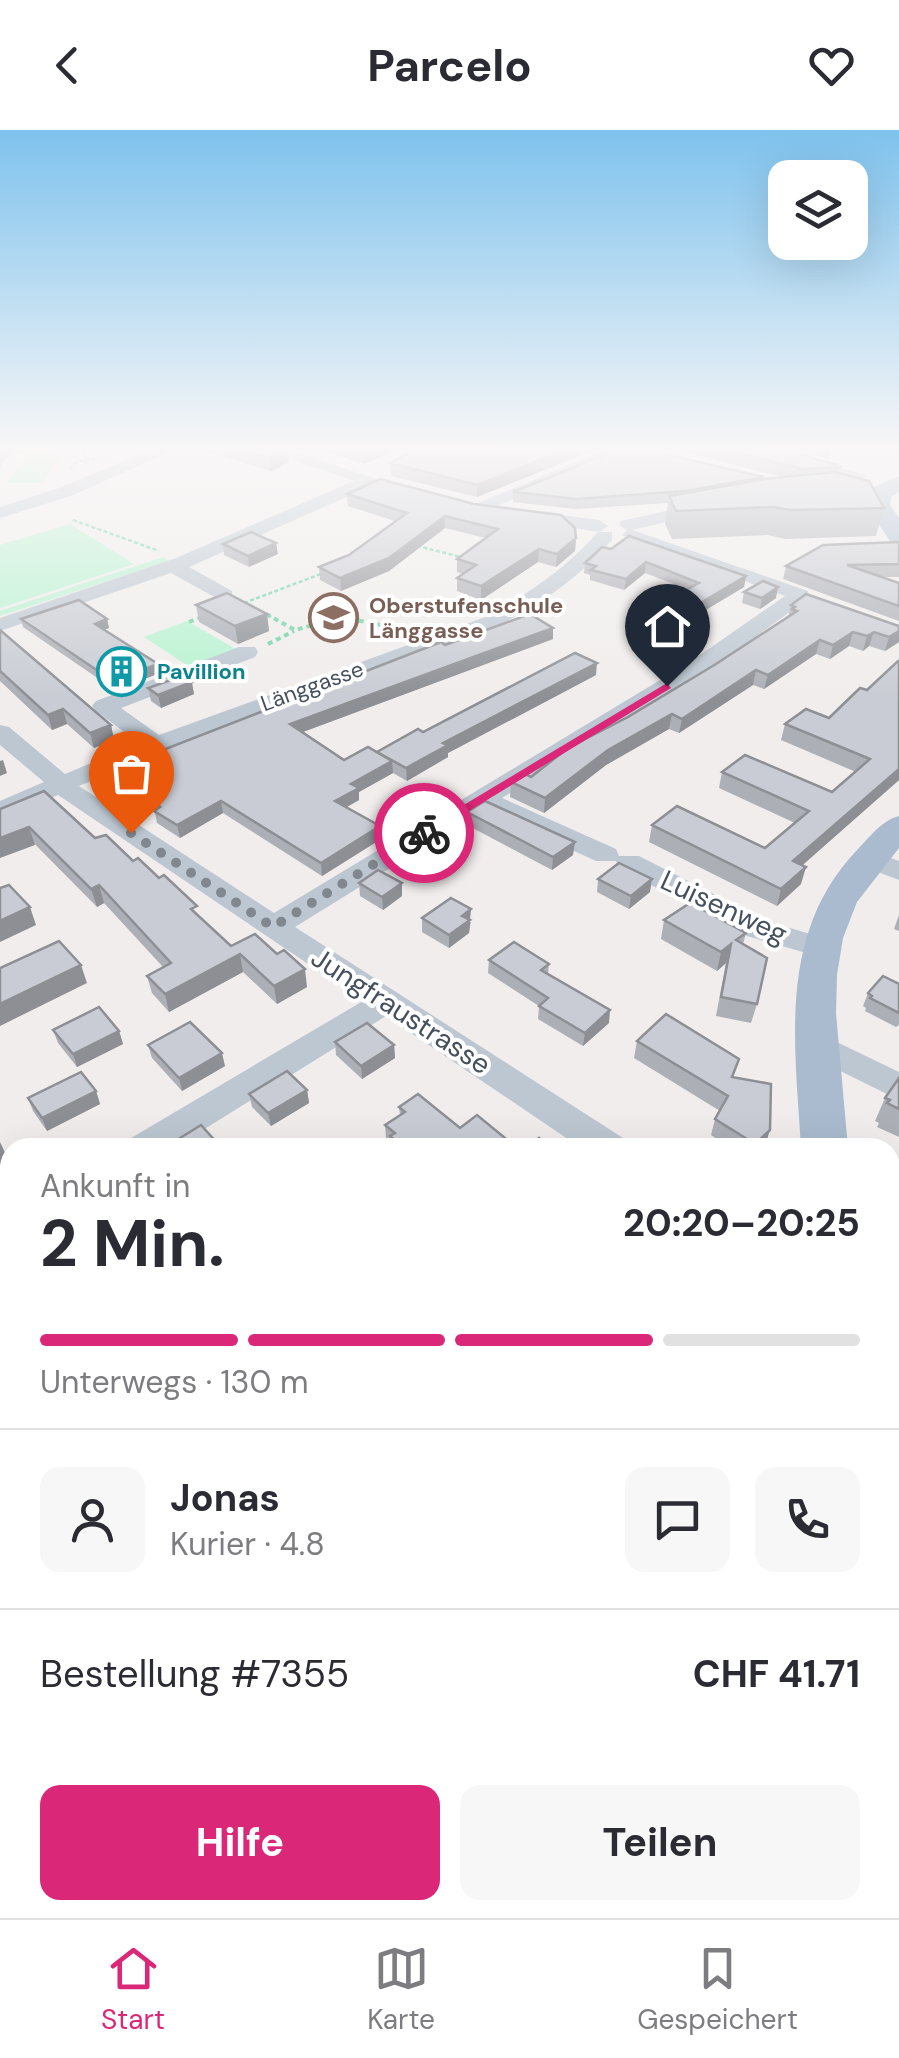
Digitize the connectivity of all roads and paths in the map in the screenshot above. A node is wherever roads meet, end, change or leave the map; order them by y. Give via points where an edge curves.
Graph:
1 (107, 531) edge
2 (248, 531) edge
3 (602, 531) edge
4 (633, 531) edge
5 (414, 545) edge
6 (899, 545) edge
7 (729, 546) dead end
8 (875, 546) edge
9 (478, 560) edge
10 (178, 564) junction
11 (338, 566) edge
12 (727, 570) junction
13 (235, 599) junction
14 (0, 625) edge
15 (296, 630) junction
16 (424, 647) junction
17 (247, 652) joint
18 (0, 732) edge
19 (157, 745) junction
20 (60, 785) junction
21 (480, 798) junction
22 (0, 810) edge
23 (899, 827) edge
24 (883, 865) edge
25 (273, 927) junction
26 (820, 947) junction
27 (387, 1001) junction
28 (818, 1045) junction
29 (899, 1087) edge
30 (161, 1138) edge
31 (595, 1138) edge
32 (824, 1138) edge

1 - 10 path
2 - 10 street
3 - 16 street, Länggasse via 565,578 527,606
4 - 12 street
5 - 9 path
6 - 8 street
7 - 12 street via 736,560
10 - 13 street
10 - 14 street
11 - 13 path
12 - 21 street via 809,599
13 - 15 path
15 - 16 path via 342,617 409,629
15 - 17 path
16 - 19 street, Länggasse
17 - 19 street via 104,706
18 - 20 street, Jungfraustrasse
19 - 20 street, Länggasse
20 - 22 street, Länggasse
20 - 25 street, Jungfraustrasse
21 - 25 street
21 - 26 street, Luisenweg via 758,929
23 - 24 main road
24 - 26 main road via 842,890
25 - 27 street, Jungfraustrasse
26 - 28 main road via 814,986
27 - 30 street
27 - 31 street, Jungfraustrasse
28 - 29 street
28 - 32 main road

